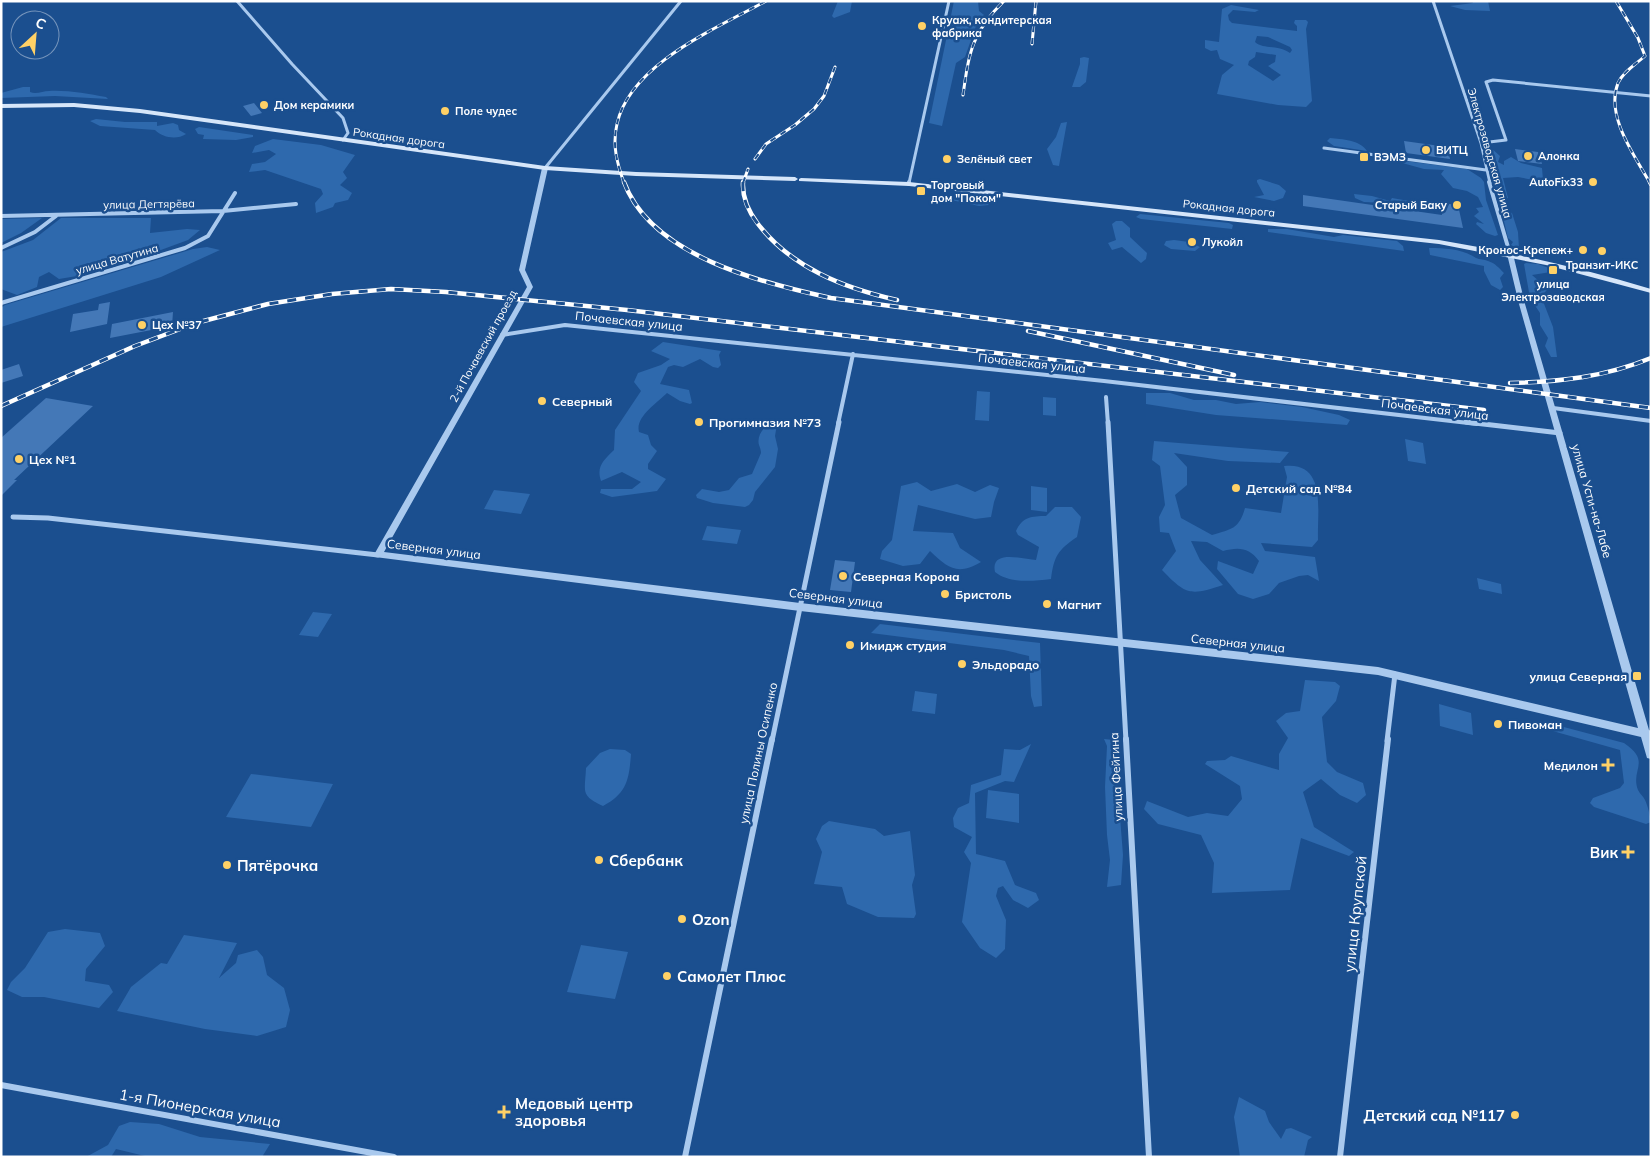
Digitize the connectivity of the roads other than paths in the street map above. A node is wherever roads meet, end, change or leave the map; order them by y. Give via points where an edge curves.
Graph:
1 (238, 1) edge
2 (681, 1) edge
3 (948, 1) edge
4 (1433, 1) edge
5 (1651, 96) edge
6 (1, 106) edge
7 (343, 140) junction
8 (1481, 143) junction
9 (1324, 148) dead end
10 (545, 168) junction
11 (1486, 170) junction
12 (908, 184) junction
13 (235, 192) dead end
14 (296, 204) dead end
15 (223, 211) junction
16 (57, 215) junction
17 (1, 216) edge
18 (1, 248) edge
19 (1510, 254) junction
20 (1651, 291) edge
21 (1, 303) edge
22 (502, 335) junction
23 (853, 354) junction
24 (1106, 397) dead end
25 (1553, 408) junction
26 (1651, 421) edge
27 (1560, 433) junction
28 (13, 517) dead end
29 (378, 555) junction
30 (800, 607) junction
31 (1120, 643) junction
32 (1395, 674) junction
33 (1648, 734) edge
34 (1651, 755) edge
35 (1, 1085) edge
36 (394, 1157) edge
37 (685, 1157) edge
38 (1148, 1157) edge
39 (1340, 1157) edge

1 - 7 street via 343,118 348,133
2 - 10 street, 2-й Почаевский проезд
3 - 12 street
4 - 8 street, Электрозаводская улица
5 - 8 street via 1493,80 1486,82 1506,140
6 - 7 main road, Рокадная дорога via 74,106 140,111
7 - 10 main road, Рокадная дорога
8 - 11 street, Электрозаводская улица
9 - 11 street
10 - 12 main road, Рокадная дорога
10 - 22 street, 2-й Почаевский проезд via 522,270 530,287
11 - 19 street, Электрозаводская улица
12 - 19 main road, Рокадная дорога via 1429,241
13 - 15 street, улица Ватутина
14 - 15 street, улица Дегтярёва
15 - 16 street, улица Дегтярёва
15 - 21 street, улица Ватутина via 208,236 185,248
16 - 17 street, улица Дегтярёва
16 - 18 street via 35,232
19 - 20 main road, Рокадная дорога
19 - 25 street, улица Усти-на-Лабе
22 - 23 street, Почаевская улица via 565,325
22 - 29 street, 2-й Почаевский проезд
23 - 27 street, Почаевская улица
23 - 30 street, улица Полины Осипенко
24 - 31 street, улица Фейгина
25 - 26 street
25 - 27 street, улица Усти-на-Лабе
27 - 33 street, улица Усти-на-Лабе
28 - 29 street, Северная улица via 48,518
29 - 30 street, Северная улица
30 - 31 street, Северная улица
30 - 37 street, улица Полины Осипенко
31 - 32 street, Северная улица
31 - 38 street, улица Фейгина
32 - 33 street, Северная улица
32 - 39 street, улица Крупской
33 - 34 street, улица Усти-на-Лабе
35 - 36 street, 1-я Пионерская улица

